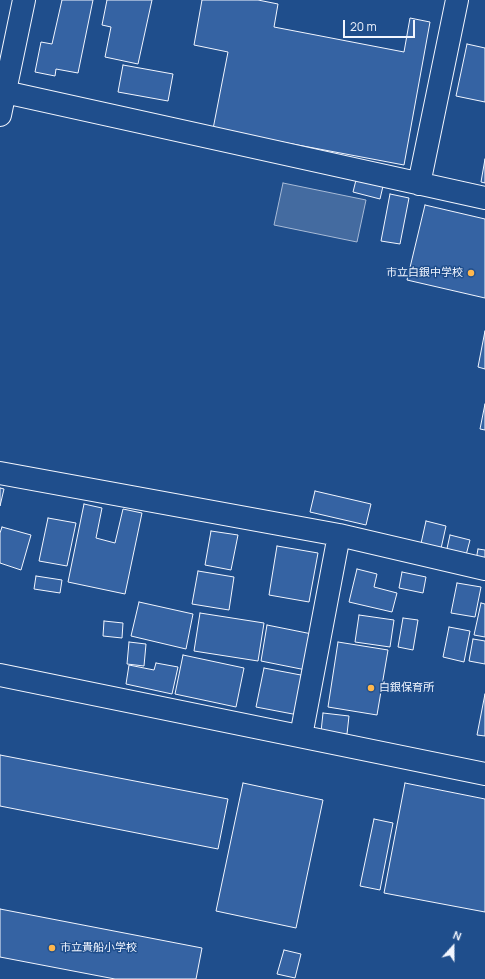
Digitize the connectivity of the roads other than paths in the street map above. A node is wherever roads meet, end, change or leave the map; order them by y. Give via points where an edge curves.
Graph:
1 (24, 0) edge
2 (457, 0) edge
3 (2, 92) edge
4 (0, 115) edge
5 (420, 184) junction
6 (485, 198) edge
7 (0, 473) edge
8 (339, 535) junction
9 (485, 569) edge
10 (0, 675) edge
11 (301, 736) junction
12 (485, 774) edge

1 - 3 street
2 - 5 street
3 - 4 street
3 - 5 street
5 - 6 street
7 - 8 street
8 - 9 street
8 - 11 street
10 - 11 street
11 - 12 street

